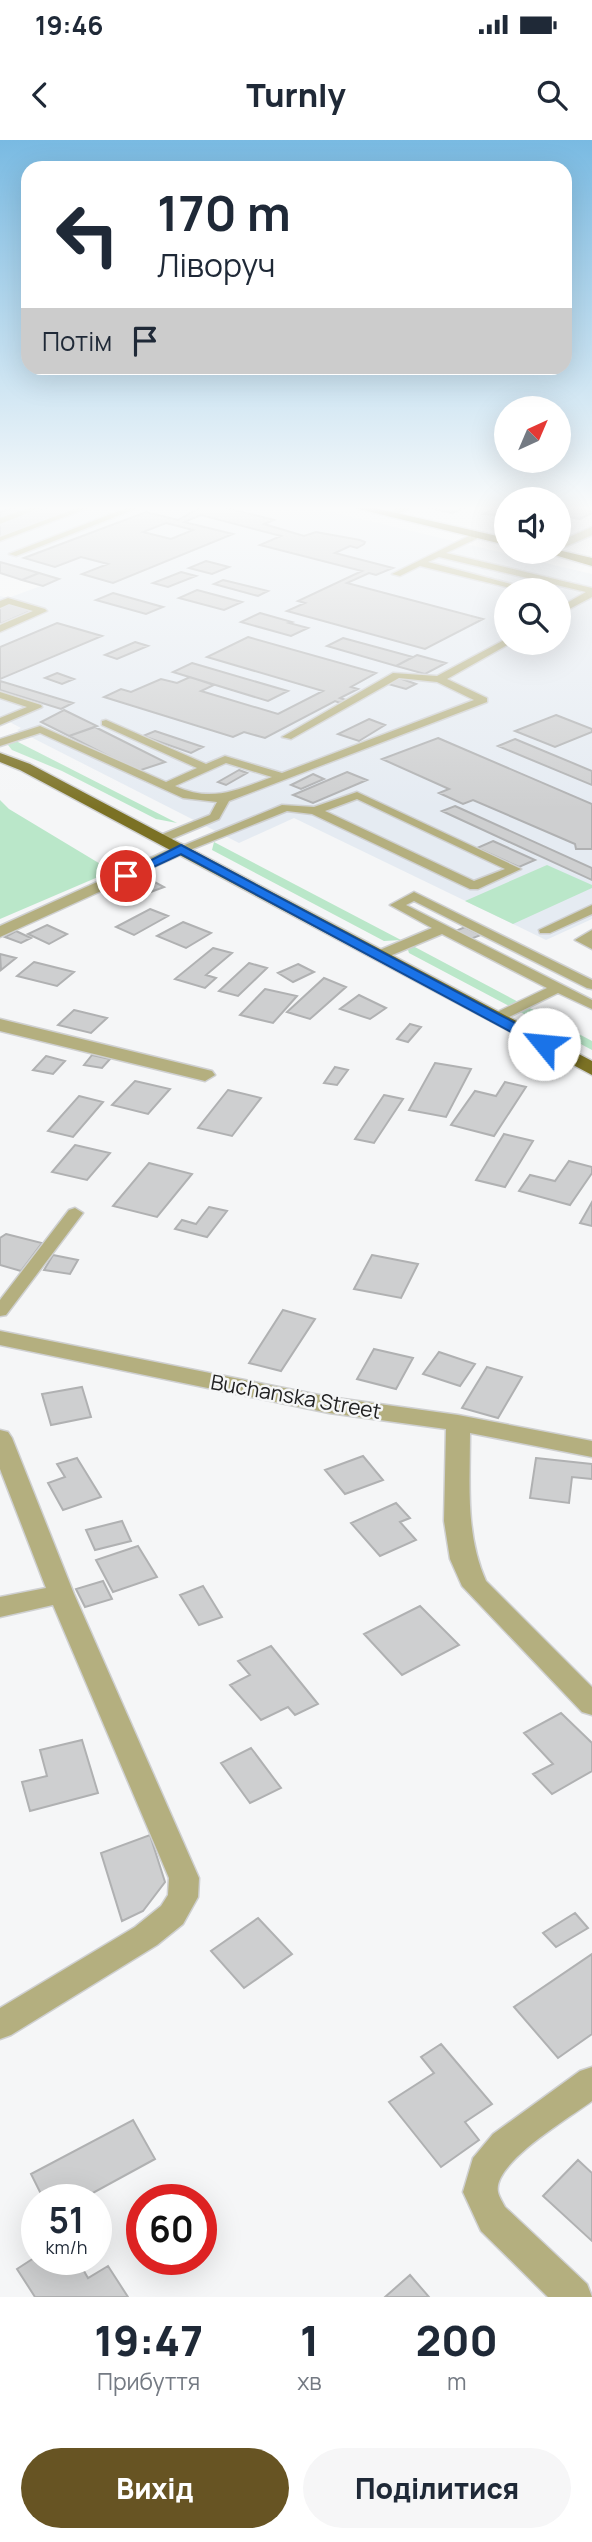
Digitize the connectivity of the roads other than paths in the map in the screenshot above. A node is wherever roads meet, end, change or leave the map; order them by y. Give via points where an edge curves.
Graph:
1 (31, 608) edge
2 (0, 629) edge
3 (494, 649) edge
4 (439, 680) junction
5 (0, 695) edge
6 (0, 722) edge
7 (106, 723) dead end
8 (287, 737) dead end
9 (0, 743) edge
10 (0, 757) edge
11 (206, 768) junction
12 (284, 777) junction
13 (165, 787) junction
14 (224, 799) junction
15 (315, 810) junction
16 (162, 839) junction
17 (181, 849) junction
18 (592, 909) edge
19 (442, 929) junction
20 (545, 930) dead end
21 (0, 932) edge
22 (592, 934) edge
23 (592, 946) edge
24 (380, 955) junction
25 (588, 979) edge
26 (557, 988) junction
27 (592, 1005) edge
28 (496, 1018) junction
29 (0, 1025) edge
30 (592, 1069) edge
31 (205, 1075) dead end
32 (75, 1213) dead end
33 (0, 1311) edge
34 (0, 1338) edge
35 (457, 1423) junction
36 (0, 1438) edge
37 (592, 1449) edge
38 (61, 1594) junction
39 (0, 1607) edge
40 (592, 1704) edge
41 (0, 2025) edge
42 (592, 2082) edge
43 (573, 2297) edge

1 - 2 lane via 42,611
3 - 4 lane
4 - 8 lane via 391,677
4 - 12 lane via 483,700
5 - 6 lane via 37,707
7 - 11 lane
9 - 13 lane via 40,729
10 - 16 main road
11 - 12 lane via 225,759
11 - 13 lane
12 - 14 lane
13 - 14 lane via 187,796
14 - 16 lane via 215,817
15 - 15 lane via 474,886 515,869 357,795
15 - 17 lane via 286,807
16 - 17 main road
17 - 21 street
17 - 24 main road
18 - 20 lane
19 - 24 lane
19 - 25 lane via 396,905 414,897
19 - 26 lane
22 - 23 lane via 581,940
24 - 28 main road
26 - 27 lane
26 - 28 lane
28 - 30 main road
29 - 31 street
32 - 33 lane
34 - 35 street, Buchanska Street via 329,1405
35 - 37 street, Buchanska Street
35 - 40 street via 457,1521 463,1559 475,1586
36 - 38 street
38 - 39 street
38 - 41 street via 184,1878 183,1897 172,1915 146,1936
42 - 43 street via 505,2145 485,2169 480,2192 494,2219

